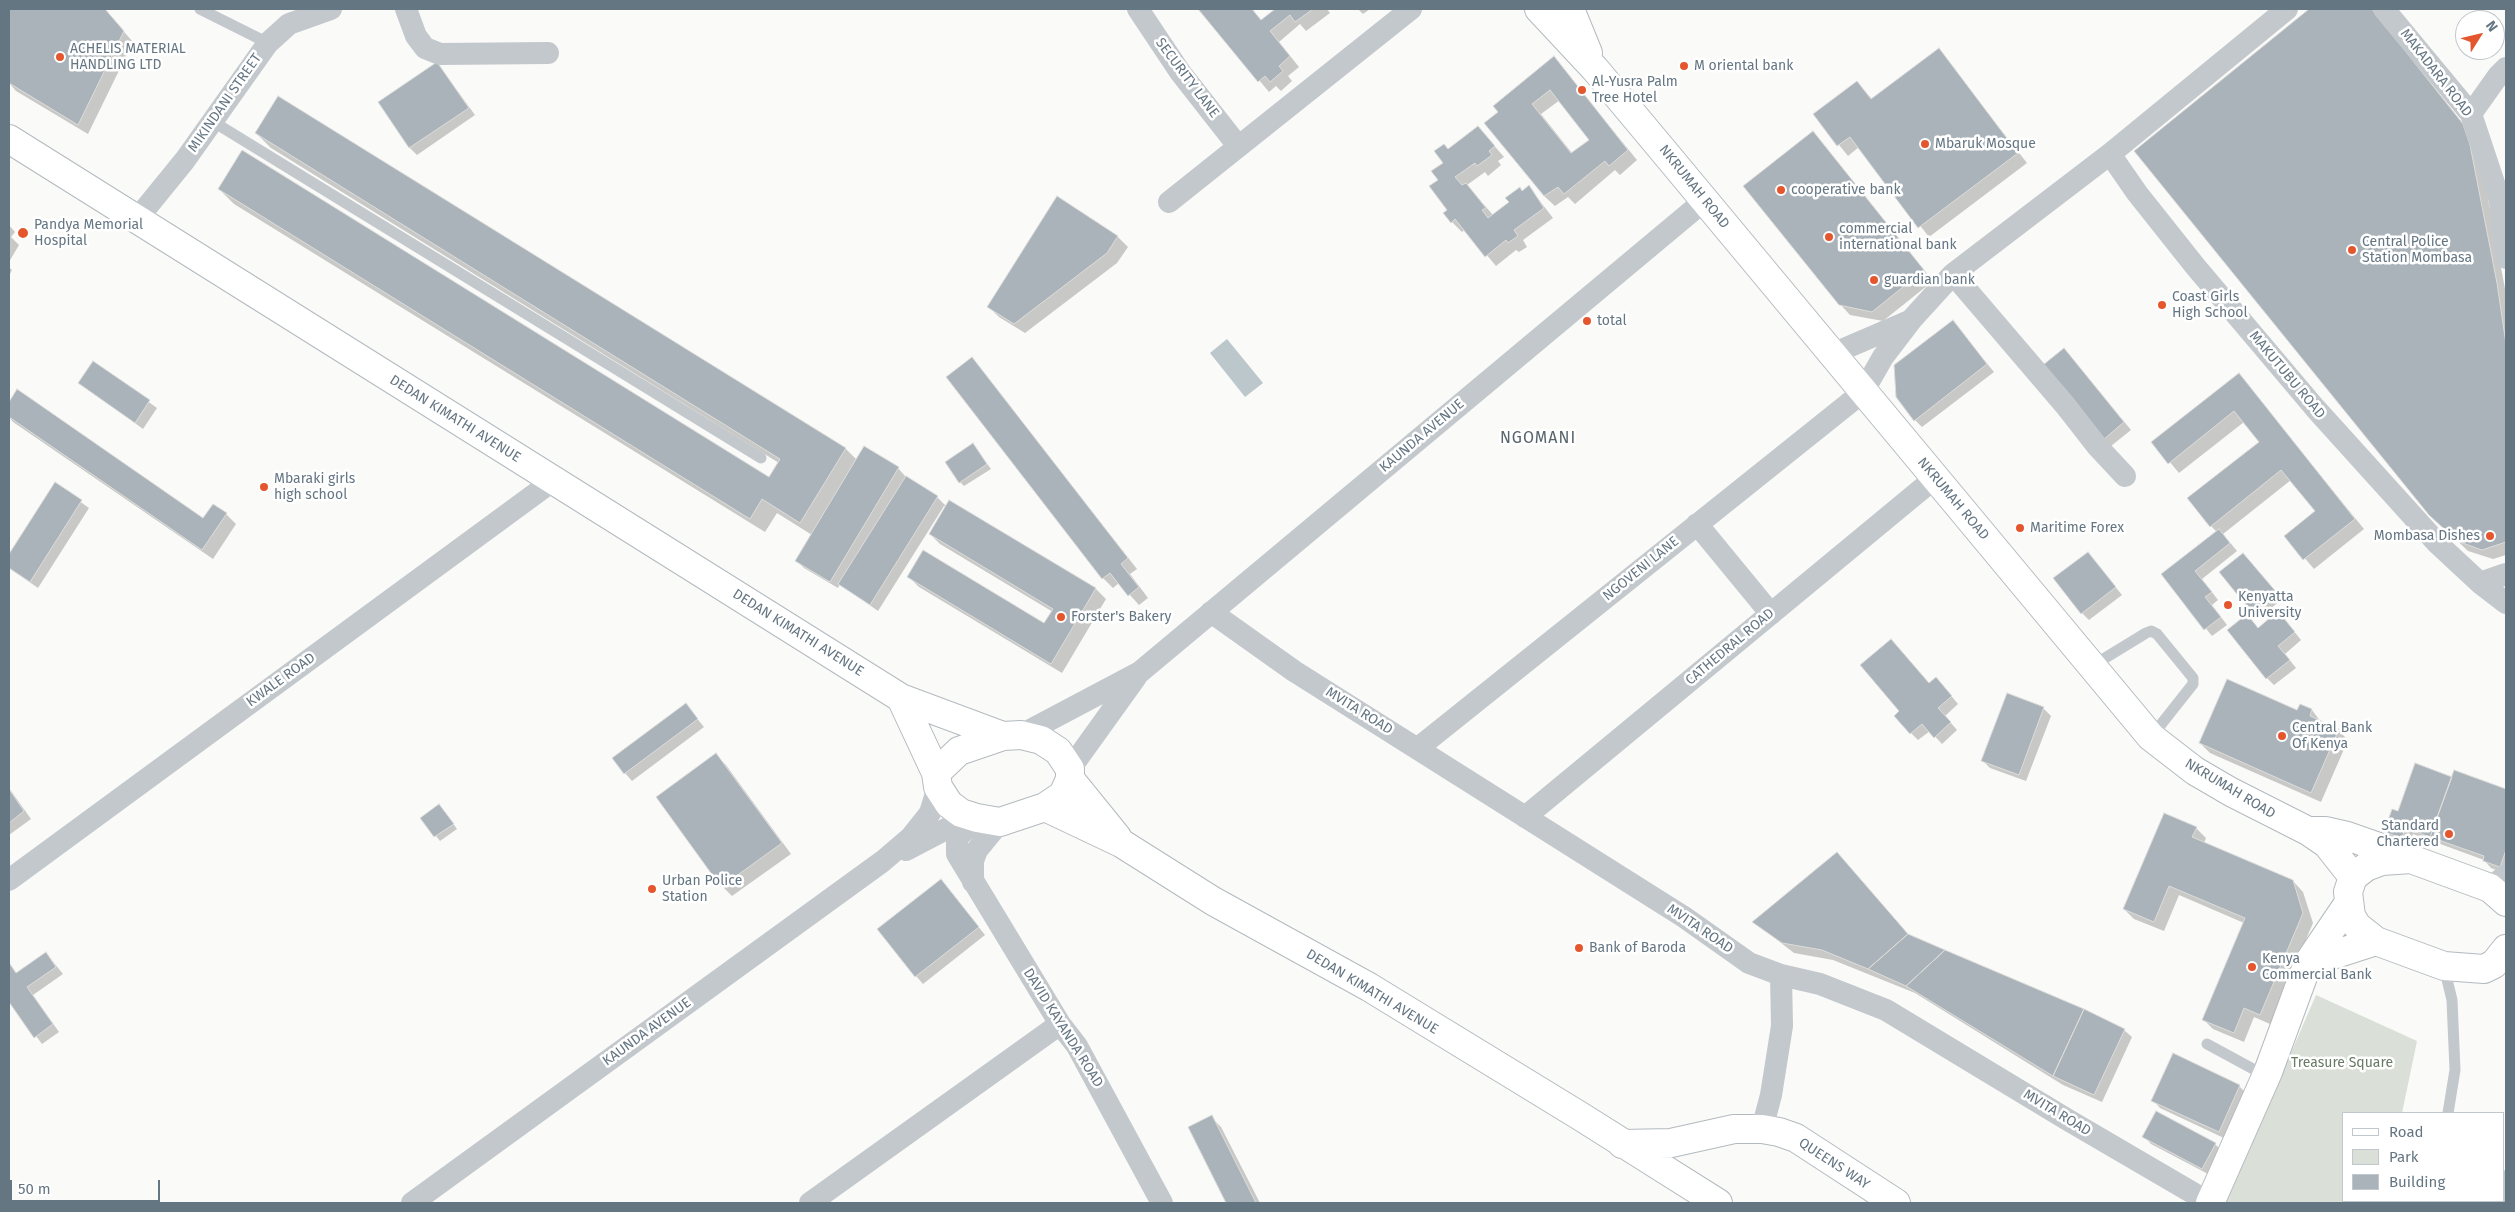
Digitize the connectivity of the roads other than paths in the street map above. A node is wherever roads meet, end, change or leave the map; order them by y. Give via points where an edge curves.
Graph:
1 (200, 9) edge
2 (331, 9) edge
3 (406, 9) edge
4 (1138, 9) edge
5 (1411, 9) edge
6 (1540, 9) edge
7 (1570, 9) edge
8 (2287, 9) edge
9 (2384, 9) edge
10 (268, 43) junction
11 (548, 53) dead end
12 (2506, 68) edge
13 (1595, 69) junction
14 (2472, 114) junction
15 (212, 121) junction
16 (9, 139) edge
17 (1238, 146) junction
18 (2110, 154) junction
19 (1704, 201) junction
20 (1169, 202) dead end
21 (137, 219) junction
22 (2506, 258) edge
23 (1953, 274) junction
24 (1912, 319) junction
25 (1832, 354) junction
26 (1863, 392) junction
27 (761, 458) dead end
28 (2125, 476) dead end
29 (1935, 478) junction
30 (554, 480) junction
31 (1697, 524) junction
32 (2506, 574) edge
33 (2480, 583) junction
34 (2506, 603) edge
35 (1211, 612) junction
36 (1771, 614) junction
37 (2092, 666) junction
38 (1140, 672) junction
39 (901, 698) junction
40 (1012, 735) junction
41 (2151, 737) junction
42 (1418, 748) junction
43 (1070, 774) junction
44 (937, 780) junction
45 (1045, 807) junction
46 (1525, 817) junction
47 (982, 819) junction
48 (2308, 831) junction
49 (1121, 842) junction
50 (2411, 859) junction
51 (883, 861) junction
52 (2353, 877) junction
53 (9, 880) edge
54 (2501, 888) edge
55 (2348, 904) junction
56 (2376, 941) junction
57 (2506, 949) edge
58 (2308, 964) junction
59 (2444, 966) junction
60 (1781, 975) junction
61 (1060, 1024) junction
62 (2208, 1044) dead end
63 (2268, 1072) junction
64 (2448, 1112) edge
65 (1762, 1129) junction
66 (1694, 1138) junction
67 (1622, 1144) junction
68 (1706, 1196) edge
69 (412, 1203) edge
70 (810, 1203) edge
71 (1162, 1203) edge
72 (1896, 1203) edge
73 (2210, 1203) edge

1 - 10 lane
2 - 10 street, MIKINDANI STREET via 289,24
3 - 11 street via 416,36 425,48 440,54
4 - 17 street, SECURITY LANE via 1180,72
5 - 17 street
6 - 13 street, NKRUMAH ROAD
7 - 13 street, NKRUMAH ROAD
8 - 18 street
9 - 14 street, MAKADARA ROAD
10 - 15 street, MIKINDANI STREET
12 - 14 street
13 - 19 street, NKRUMAH ROAD
14 - 22 street, MAKADARA ROAD via 2500,201
15 - 21 street, MIKINDANI STREET
15 - 27 lane
16 - 21 street, DEDAN KIMATHI AVENUE
17 - 20 street
18 - 23 street
18 - 33 street, MAKUTUBU ROAD via 2136,193 2314,408 2438,544
19 - 25 street, NKRUMAH ROAD
19 - 35 street, KAUNDA AVENUE
21 - 30 street, DEDAN KIMATHI AVENUE
23 - 24 street
23 - 28 street
24 - 25 street
24 - 26 street via 1883,356
25 - 26 street, NKRUMAH ROAD
26 - 29 street, NKRUMAH ROAD
26 - 31 street, NGOVENI LANE
29 - 36 street, CATHEDRAL ROAD
29 - 37 street, NKRUMAH ROAD
30 - 39 street, DEDAN KIMATHI AVENUE
30 - 53 street, KWALE ROAD
31 - 36 street
31 - 42 street, NGOVENI LANE
32 - 33 street
33 - 34 street, MAKUTUBU ROAD
35 - 38 street, KAUNDA AVENUE
35 - 42 street, MVITA ROAD via 1294,671
36 - 46 street, CATHEDRAL ROAD
37 - 41 street, NKRUMAH ROAD
37 - 41 lane via 2146,633 2157,634 2193,678 2194,684
38 - 40 street
38 - 43 street
39 - 40 street, DEDAN KIMATHI AVENUE
39 - 44 street
40 - 43 street via 1041,740 1058,751
40 - 44 street via 959,751
41 - 48 street, NKRUMAH ROAD via 2196,771 2231,792
42 - 46 street, MVITA ROAD
43 - 45 street via 1063,795
43 - 49 street, DEDAN KIMATHI AVENUE
44 - 47 street via 949,804
44 - 51 street via 930,813 911,837
45 - 47 street
45 - 49 street, DEDAN KIMATHI AVENUE
46 - 60 street, MVITA ROAD via 1749,962
47 - 51 street
47 - 61 street, DAVID KAYANDA ROAD via 973,861 973,882
48 - 50 street via 2347,836
48 - 52 street, NKRUMAH ROAD via 2327,844
49 - 67 street, DEDAN KIMATHI AVENUE via 1213,901 1369,987
50 - 52 street via 2382,861
50 - 54 street
51 - 69 street, KAUNDA AVENUE
52 - 55 street
55 - 56 street via 2357,926
55 - 58 street
56 - 58 street
56 - 59 street
57 - 59 street via 2494,964 2484,969
58 - 63 street
59 - 64 lane via 2452,1000 2455,1070
60 - 65 street via 1782,1026
60 - 73 street, MVITA ROAD via 1820,984 1886,1010
61 - 70 street
61 - 71 street, DAVID KAYANDA ROAD via 1078,1046
62 - 63 lane via 2255,1070
63 - 73 street
65 - 66 street, QUEENS WAY via 1734,1129
65 - 72 street, QUEENS WAY via 1796,1138
66 - 67 street, QUEENS WAY via 1671,1143
66 - 68 street via 1688,1172
67 - 68 street, DEDAN KIMATHI AVENUE

